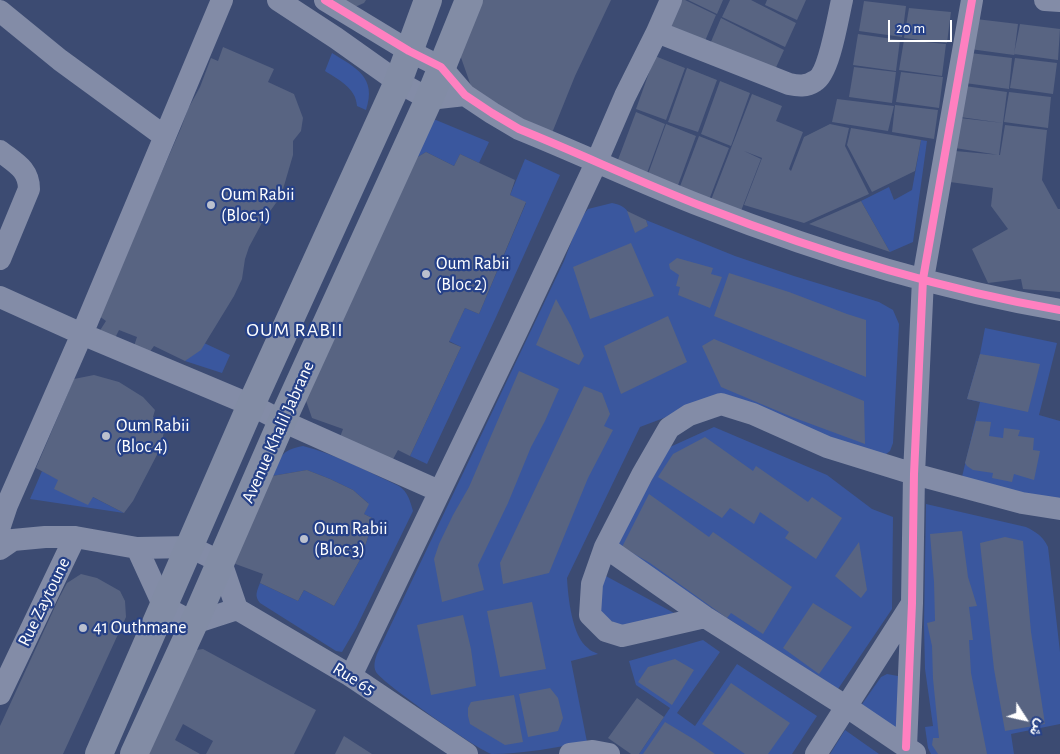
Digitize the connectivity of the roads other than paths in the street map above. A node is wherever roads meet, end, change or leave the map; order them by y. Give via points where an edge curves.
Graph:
1 (222, 0) edge
2 (278, 0) edge
3 (325, 0) edge
4 (428, 0) edge
5 (469, 0) edge
6 (671, 0) edge
7 (842, 0) edge
8 (972, 0) edge
9 (1045, 0) edge
10 (1060, 1) edge
11 (2, 16) edge
12 (657, 32) junction
13 (409, 51) junction
14 (441, 68) junction
15 (398, 82) junction
16 (465, 95) junction
17 (429, 98) junction
18 (164, 136) junction
19 (0, 151) edge
20 (597, 161) junction
21 (0, 259) edge
22 (923, 279) junction
23 (0, 297) edge
24 (1060, 310) edge
25 (82, 334) junction
26 (251, 405) junction
27 (282, 421) junction
28 (914, 474) junction
29 (439, 491) junction
30 (1060, 509) edge
31 (75, 536) junction
32 (3, 538) edge
33 (190, 547) junction
34 (605, 547) junction
35 (137, 548) junction
36 (221, 562) junction
37 (912, 603) junction
38 (164, 607) junction
39 (236, 609) junction
40 (705, 617) junction
41 (194, 623) junction
42 (351, 676) junction
43 (0, 694) edge
44 (847, 707) junction
45 (911, 751) edge
46 (99, 754) edge
47 (134, 754) edge
48 (468, 754) edge
49 (570, 754) edge
50 (609, 754) edge
51 (816, 754) edge

1 - 18 street
2 - 15 street
3 - 13 street
4 - 13 main road, Avenue Khalil Jabrane
5 - 14 main road, Avenue Khalil Jabrane
6 - 12 street
7 - 12 street via 826,66 817,81 802,86 789,84
8 - 22 street
9 - 10 street
11 - 18 street
12 - 20 street
13 - 14 street
13 - 15 main road, Avenue Khalil Jabrane
14 - 16 street
14 - 17 main road, Avenue Khalil Jabrane
15 - 17 street
15 - 26 main road, Avenue Khalil Jabrane
16 - 17 street
16 - 20 street via 519,128
17 - 27 main road, Avenue Khalil Jabrane
18 - 25 street
19 - 21 street via 29,178 29,189
20 - 22 street via 703,207 818,249
20 - 29 street
22 - 24 street via 1013,302
22 - 28 street
23 - 25 street
25 - 26 street
25 - 32 street via 7,505
26 - 27 street
26 - 33 main road, Avenue Khalil Jabrane
27 - 29 street
27 - 36 main road, Avenue Khalil Jabrane
28 - 30 street via 1022,503
28 - 34 street via 827,447 753,414 721,404 689,415 669,428
28 - 37 street
29 - 42 street
31 - 32 street
31 - 35 street
31 - 43 street, Rue Zaytoune
33 - 35 street
33 - 36 street
33 - 38 main road, Avenue Khalil Jabrane
34 - 40 street
34 - 40 street via 592,584 590,615 606,631 622,636
35 - 38 street
36 - 39 street
36 - 41 main road, Avenue Khalil Jabrane
37 - 44 street
37 - 45 street
38 - 41 street
38 - 46 main road, Avenue Khalil Jabrane
39 - 41 street
39 - 42 street, Rue 65
40 - 44 street
41 - 47 main road, Avenue Khalil Jabrane
42 - 48 street, Rue 65
44 - 45 street
44 - 51 street
49 - 50 street via 593,751

